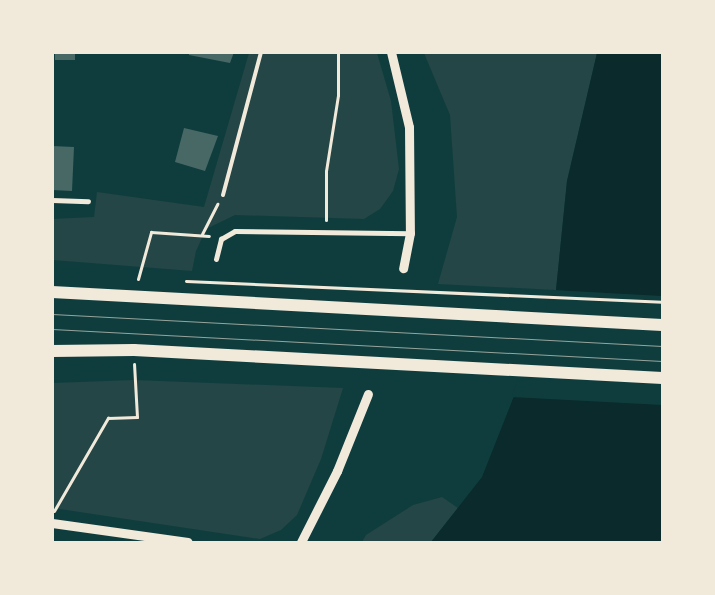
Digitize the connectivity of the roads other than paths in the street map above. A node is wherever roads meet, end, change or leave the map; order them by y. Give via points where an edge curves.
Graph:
1 (261, 52) edge
2 (391, 52) edge
3 (223, 195) road end
4 (52, 200) edge
5 (88, 201) dead end
6 (410, 232) junction
7 (216, 259) dead end
8 (403, 268) dead end
9 (52, 292) edge
10 (662, 324) edge
11 (52, 351) edge
12 (662, 378) edge
13 (368, 394) dead end
14 (52, 524) edge
15 (188, 542) edge
16 (301, 542) edge

1 - 3 lane
2 - 6 street via 409,126
4 - 5 street
6 - 7 street via 235,231 221,239
6 - 8 street
9 - 10 main road
11 - 12 main road
13 - 16 street via 337,471
14 - 15 street

